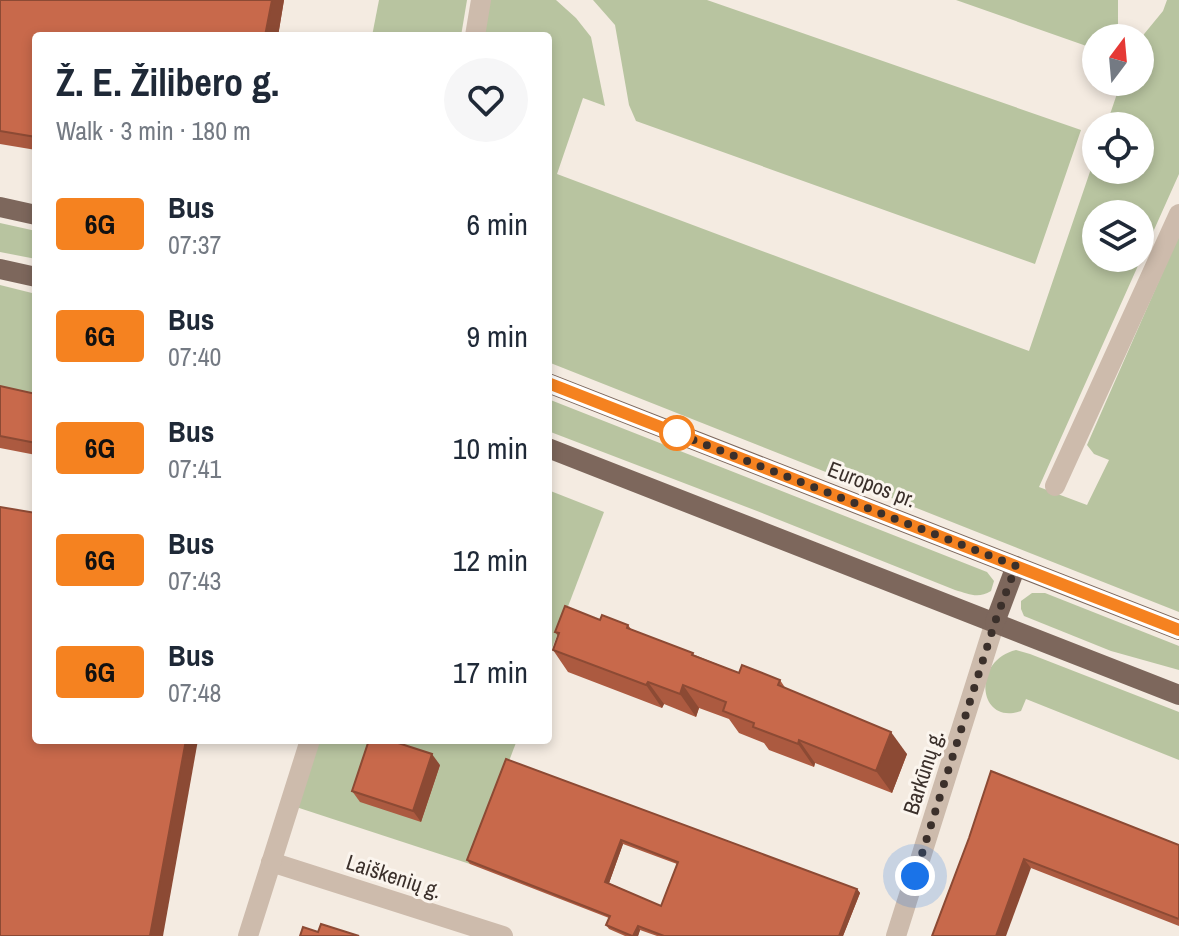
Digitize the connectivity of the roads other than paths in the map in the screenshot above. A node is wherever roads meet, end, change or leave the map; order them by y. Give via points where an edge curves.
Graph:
1 (481, 0) edge
2 (476, 32) edge
3 (0, 207) edge
4 (32, 214) edge
5 (1179, 214) edge
6 (0, 269) edge
7 (32, 276) edge
8 (552, 385) edge
9 (552, 450) edge
10 (1055, 486) dead end
11 (1016, 566) junction
12 (995, 622) junction
13 (1179, 630) edge
14 (1179, 695) edge
15 (309, 744) edge
16 (271, 862) junction
17 (248, 936) edge
18 (503, 936) edge
19 (896, 936) edge

1 - 2 street
3 - 4 main road
5 - 10 street
6 - 7 main road
8 - 11 main road, Europos pr.
9 - 12 main road
11 - 12 main road
11 - 13 main road, Europos pr.
12 - 14 main road
12 - 19 street, Barkūnų g.
15 - 16 street
16 - 17 street
16 - 18 street, Laiškenių g.

